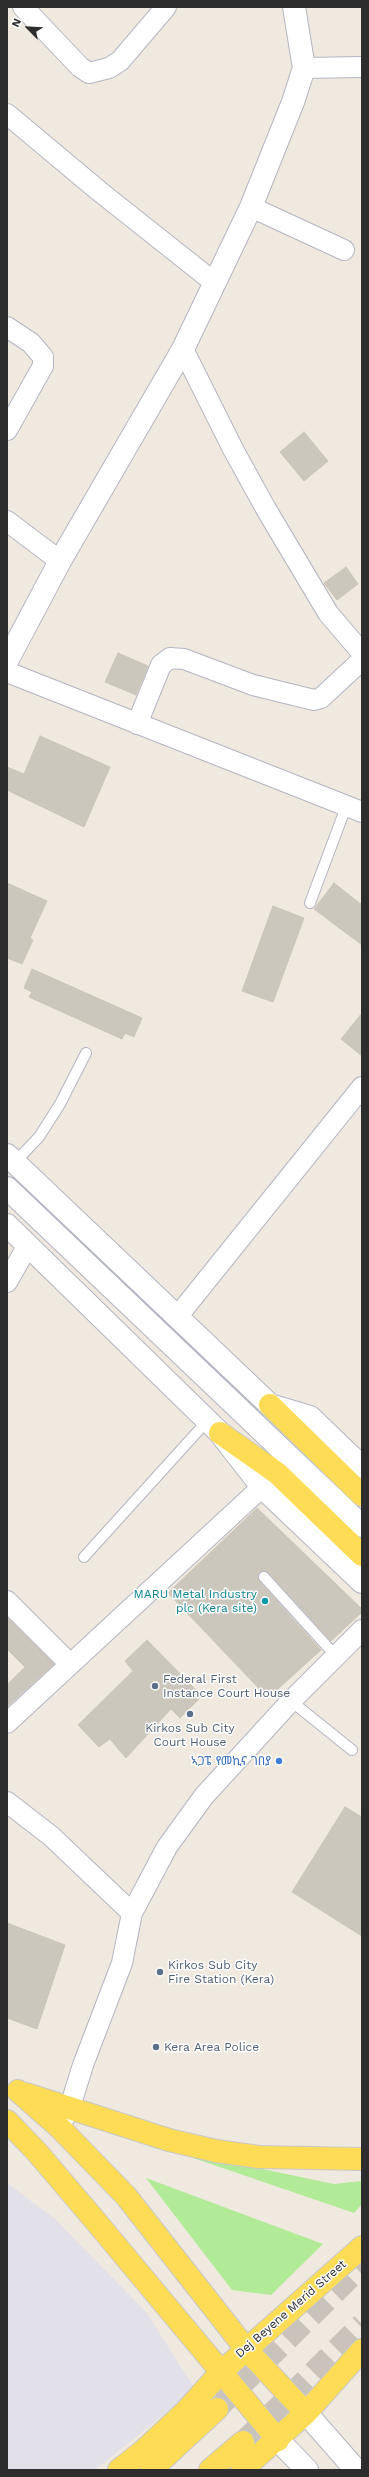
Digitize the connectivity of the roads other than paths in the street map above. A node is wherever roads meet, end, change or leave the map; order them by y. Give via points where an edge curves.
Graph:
1 (23, 7) edge
2 (166, 7) edge
3 (294, 7) edge
4 (362, 67) edge
5 (304, 68) junction
6 (7, 114) edge
7 (251, 207) junction
8 (344, 250) dead end
9 (215, 283) junction
10 (7, 327) edge
11 (183, 349) junction
12 (7, 430) edge
13 (7, 521) edge
14 (60, 560) junction
15 (362, 653) edge
16 (362, 660) edge
17 (7, 661) edge
18 (7, 672) edge
19 (137, 724) junction
20 (354, 809) edge
21 (310, 903) dead end
22 (86, 1053) dead end
23 (362, 1087) edge
24 (11, 1158) edge
25 (7, 1188) edge
26 (7, 1225) edge
27 (28, 1245) junction
28 (7, 1282) edge
29 (177, 1316) junction
30 (270, 1404) junction
31 (214, 1426) junction
32 (362, 1467) edge
33 (262, 1487) junction
34 (362, 1495) edge
35 (362, 1526) edge
36 (362, 1555) edge
37 (84, 1557) dead end
38 (264, 1577) dead end
39 (362, 1582) edge
40 (7, 1601) edge
41 (362, 1630) edge
42 (335, 1655) junction
43 (69, 1663) junction
44 (291, 1701) junction
45 (7, 1723) edge
46 (352, 1750) dead end
47 (7, 1802) edge
48 (132, 1913) junction
49 (12, 2088) edge
50 (70, 2107) junction
51 (7, 2121) edge
52 (59, 2127) junction
53 (29, 2144) junction
54 (362, 2159) edge
55 (362, 2247) edge
56 (246, 2349) junction
57 (362, 2350) edge
58 (221, 2372) junction
59 (217, 2409) tunnel mouth
60 (306, 2413) junction
61 (278, 2440) junction
62 (243, 2442) tunnel mouth
63 (119, 2470) edge
64 (151, 2470) edge
65 (210, 2470) edge
66 (242, 2470) edge
67 (307, 2470) edge
68 (356, 2470) edge

1 - 2 street via 80,67 89,73 109,68 120,61
3 - 5 main road
4 - 5 street
5 - 7 main road
6 - 9 street
7 - 8 street
7 - 9 main road
9 - 11 main road
10 - 12 street via 31,343 43,357 43,366
11 - 14 main road
11 - 15 street via 234,451 274,522 328,613
13 - 14 street
14 - 17 main road
16 - 19 street via 321,698 314,700 252,685 184,659 170,658 161,665
18 - 19 street
19 - 20 street
20 - 21 lane
22 - 24 lane via 56,1111 39,1136
23 - 29 street
24 - 29 main road
25 - 35 main road
26 - 27 main road
27 - 28 street
27 - 31 main road
29 - 30 main road
30 - 32 main road via 310,1417
30 - 34 main road
31 - 33 main road
31 - 36 main road via 277,1474
31 - 37 lane
33 - 39 main road
33 - 43 street
38 - 42 lane
40 - 43 street
41 - 42 street
42 - 44 street
43 - 45 street
44 - 46 lane
44 - 48 street via 204,1796 167,1847
47 - 48 street via 51,1836
48 - 50 street via 122,1963 83,2065
49 - 50 main road
49 - 52 main road
50 - 52 street
50 - 54 main road via 181,2144 216,2151 259,2156
51 - 53 main road
52 - 53 main road
52 - 56 main road via 126,2196
53 - 58 main road
55 - 56 main road, Dej Beyene Merid Street
56 - 58 main road, Dej Beyene Merid Street
56 - 60 main road
57 - 60 main road
58 - 61 main road
58 - 63 main road, Dej Beyene Merid Street via 185,2412
59 - 64 main road
60 - 61 main road
60 - 68 main road
61 - 66 main road
61 - 67 main road
62 - 65 main road

